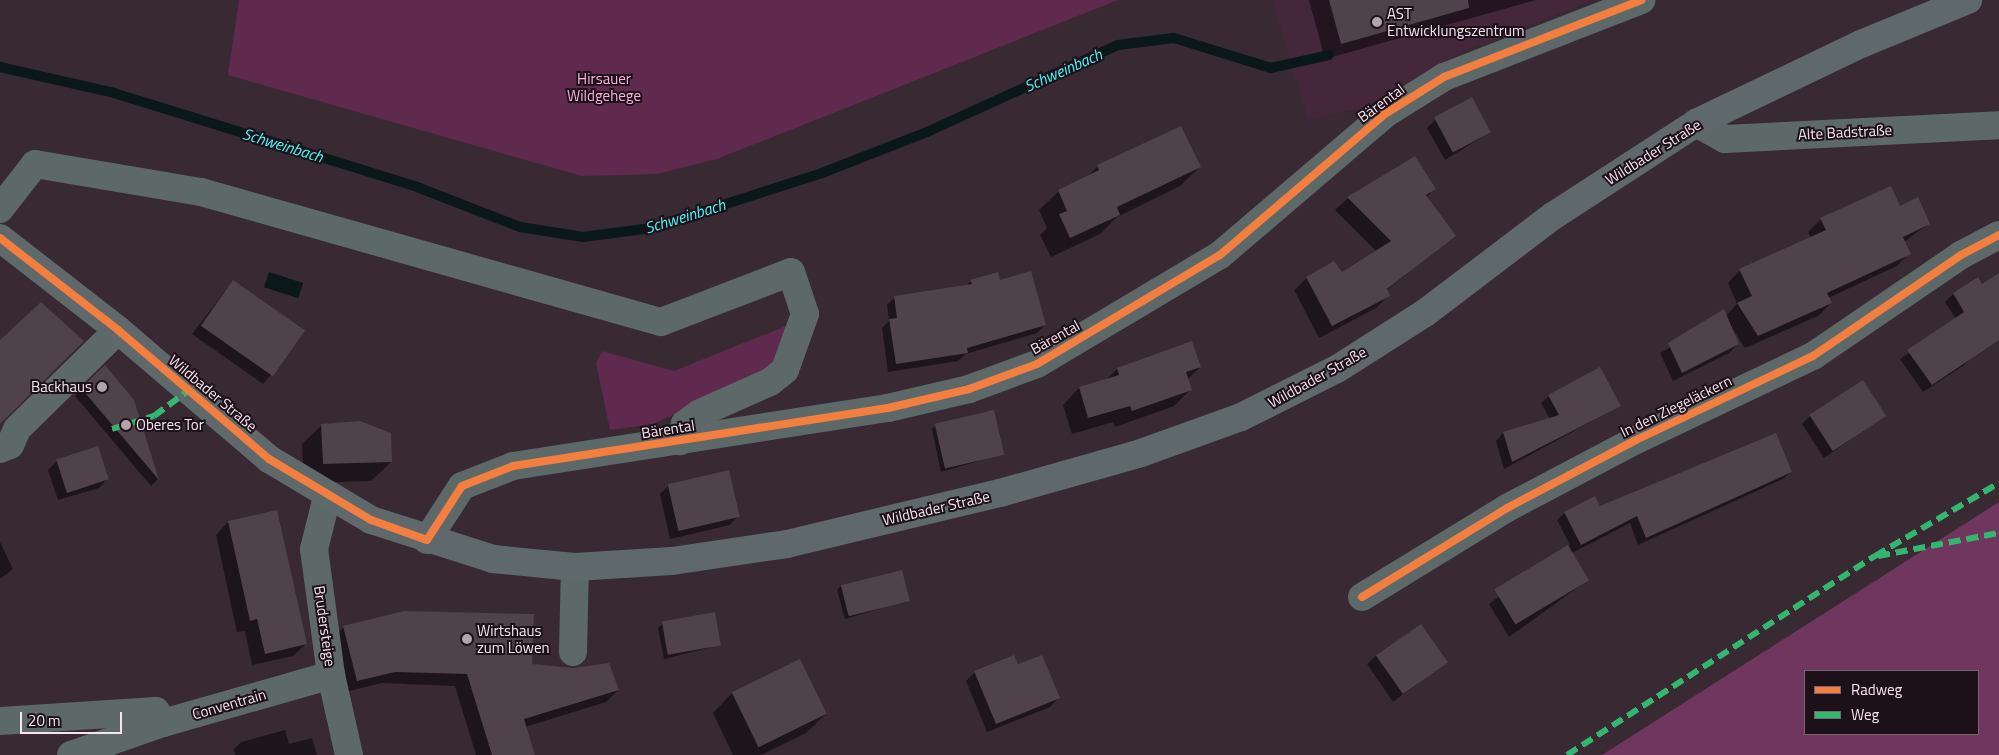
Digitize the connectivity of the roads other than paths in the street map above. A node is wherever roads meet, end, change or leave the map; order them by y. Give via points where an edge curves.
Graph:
1 (1642, 0) edge
2 (1968, 0) edge
3 (1696, 123) junction
4 (1999, 125) edge
5 (0, 209) edge
6 (1999, 235) edge
7 (0, 238) edge
8 (118, 330) junction
9 (680, 441) junction
10 (0, 449) edge
11 (327, 497) junction
12 (427, 540) junction
13 (575, 567) junction
14 (1362, 598) dead end
15 (573, 652) dead end
16 (331, 675) junction
17 (0, 721) edge
18 (163, 723) junction
19 (71, 755) edge
20 (349, 755) edge

1 - 9 street, Bärental via 1444,77 1385,114 1220,255 1037,364 969,389 888,408
2 - 3 main road, Wildbader Straße via 1861,44
3 - 4 street, Alte Badstraße via 1725,139
3 - 13 main road, Wildbader Straße via 1553,216 1417,318 1337,369 1241,417 1141,453 1000,493 787,544 672,561
5 - 9 street via 35,164 201,192 661,322 791,272 805,314 784,370 770,382 700,413 684,424
6 - 14 street, In den Ziegeläckern via 1961,256 1813,356 1636,440 1507,508
7 - 8 main road, Wildbader Straße
8 - 10 street via 17,429 10,446
8 - 11 main road, Wildbader Straße via 269,459
9 - 12 street, Bärental via 512,466 462,486
11 - 12 main road, Wildbader Straße via 371,520
11 - 16 street, Brudersteige via 314,549
12 - 13 main road, Wildbader Straße via 493,559
13 - 15 street
16 - 18 street, Conventrain
16 - 20 street, Brudersteige
17 - 18 street via 156,711
18 - 19 street, Conventrain

